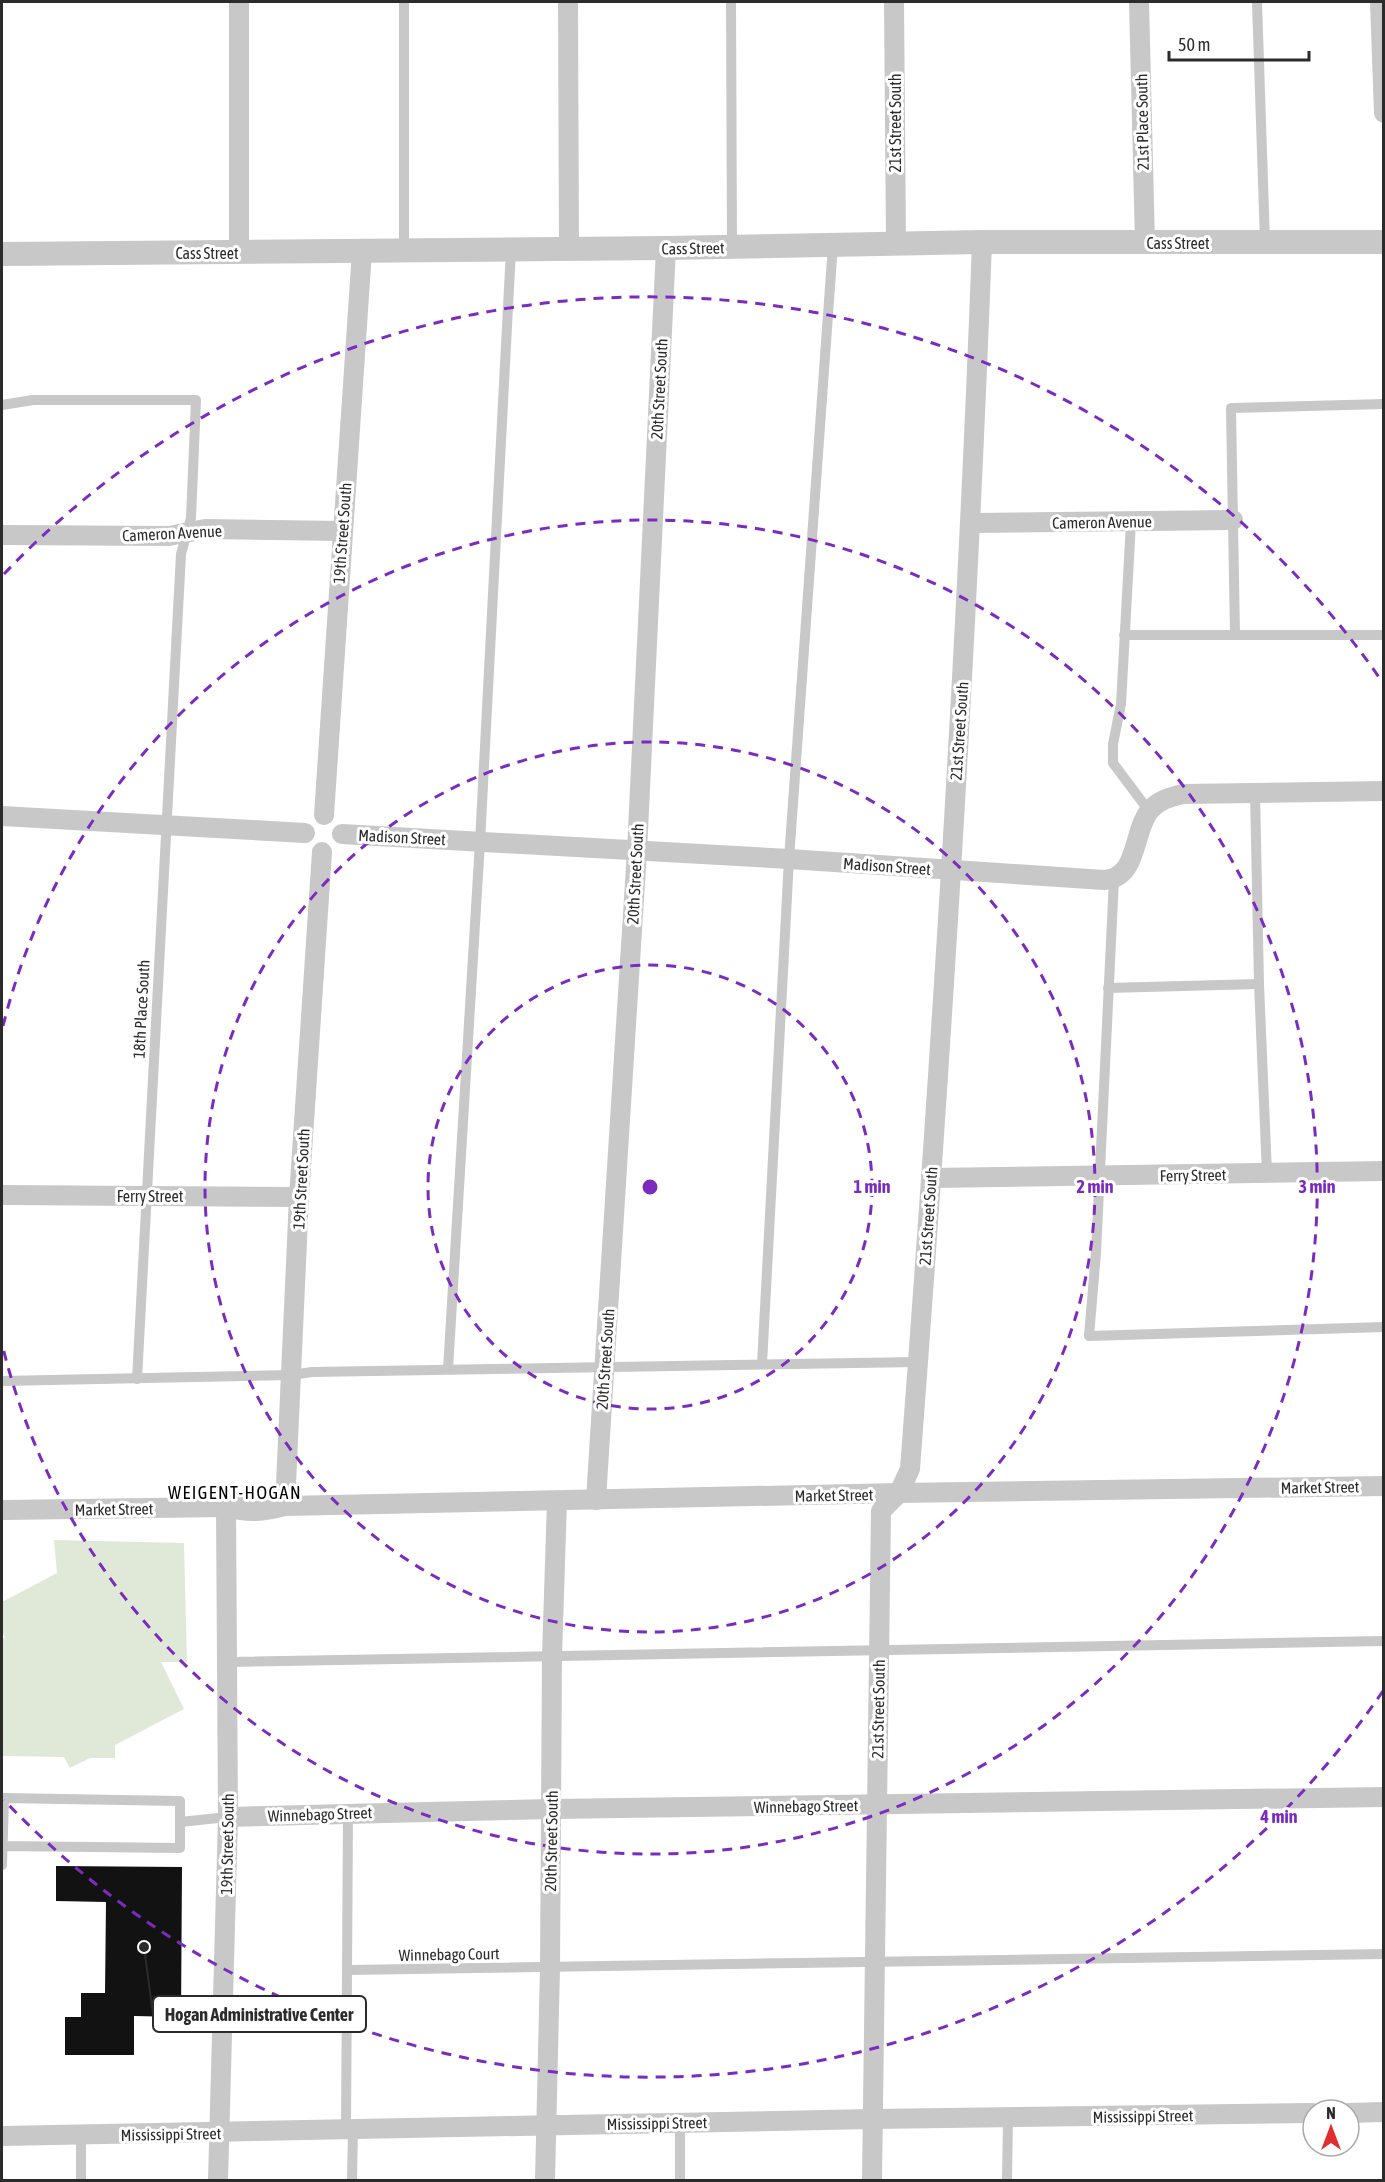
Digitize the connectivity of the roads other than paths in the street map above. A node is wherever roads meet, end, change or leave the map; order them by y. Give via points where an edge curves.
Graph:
1 (238, 2) edge
2 (404, 2) edge
3 (568, 2) edge
4 (731, 2) edge
5 (894, 2) edge
6 (1139, 2) edge
7 (1257, 2) edge
8 (1380, 2) edge
9 (1383, 113) edge
10 (982, 242) junction
11 (1265, 242) junction
12 (1383, 242) edge
13 (1145, 243) junction
14 (896, 244) junction
15 (833, 245) junction
16 (732, 247) junction
17 (666, 248) junction
18 (511, 249) junction
19 (569, 249) junction
20 (362, 251) junction
21 (404, 251) junction
22 (239, 253) junction
23 (2, 254) edge
24 (1383, 404) edge
25 (2, 405) edge
26 (1233, 520) junction
27 (1131, 522) junction
28 (972, 523) junction
29 (342, 531) junction
30 (188, 532) junction
31 (2, 536) edge
32 (1383, 634) edge
33 (1124, 635) junction
34 (1235, 635) junction
35 (1383, 791) edge
36 (1255, 793) junction
37 (1149, 811) junction
38 (324, 815) junction
39 (2, 816) edge
40 (166, 824) junction
41 (305, 832) junction
42 (342, 834) junction
43 (480, 842) junction
44 (637, 851) junction
45 (322, 852) junction
46 (789, 859) junction
47 (950, 870) junction
48 (1114, 879) junction
49 (1260, 984) junction
50 (1108, 988) junction
51 (1383, 1171) edge
52 (1267, 1174) junction
53 (1100, 1176) junction
54 (931, 1178) junction
55 (2, 1196) edge
56 (147, 1196) junction
57 (299, 1197) junction
58 (1383, 1327) edge
59 (918, 1362) junction
60 (762, 1364) junction
61 (604, 1366) junction
62 (448, 1369) junction
63 (292, 1375) junction
64 (137, 1379) junction
65 (2, 1382) edge
66 (1383, 1486) edge
67 (899, 1493) junction
68 (596, 1500) junction
69 (557, 1501) junction
70 (285, 1506) junction
71 (226, 1507) junction
72 (2, 1510) edge
73 (1383, 1641) edge
74 (879, 1651) junction
75 (552, 1656) junction
76 (228, 1662) junction
77 (1383, 1797) edge
78 (877, 1805) junction
79 (552, 1809) junction
80 (348, 1813) junction
81 (228, 1817) junction
82 (180, 1822) junction
83 (2, 1846) edge
84 (2, 1865) edge
85 (1383, 1954) edge
86 (875, 1963) junction
87 (550, 1968) junction
88 (348, 1970) junction
89 (1383, 2112) edge
90 (1301, 2113) edge
91 (1361, 2113) edge
92 (1008, 2117) junction
93 (873, 2119) junction
94 (680, 2122) junction
95 (545, 2126) junction
96 (349, 2130) junction
97 (219, 2132) junction
98 (2, 2136) edge
99 (81, 2136) junction
100 (81, 2181) edge
101 (218, 2181) edge
102 (352, 2181) edge
103 (544, 2181) edge
104 (680, 2181) edge
105 (872, 2181) edge
106 (1007, 2181) edge

1 - 22 street
2 - 21 lane
3 - 19 street
4 - 16 lane
5 - 14 street, 21st Street South
6 - 13 street, 21st Place South
7 - 11 lane
8 - 9 street
10 - 13 street, Cass Street
10 - 14 street, Cass Street
10 - 28 street, 21st Street South
11 - 12 street, Cass Street
11 - 13 street, Cass Street
14 - 15 street, Cass Street
15 - 16 street, Cass Street
15 - 46 lane
16 - 17 street, Cass Street
17 - 19 street, Cass Street
17 - 44 street, 20th Street South
18 - 19 street, Cass Street
18 - 21 street, Cass Street
18 - 43 lane
20 - 21 street, Cass Street
20 - 22 street, Cass Street
20 - 29 street, 19th Street South
22 - 23 street, Cass Street
24 - 26 lane via 1231,408
25 - 30 lane, 18th Place South via 33,400 196,400
26 - 27 street, Cameron Avenue
26 - 34 lane
27 - 28 street, Cameron Avenue
27 - 33 lane
28 - 47 street, 21st Street South
29 - 30 street, Cameron Avenue
29 - 38 street, 19th Street South
30 - 31 street, Cameron Avenue via 169,536
30 - 40 lane, 18th Place South via 181,554
32 - 34 lane
33 - 34 lane
33 - 37 lane via 1113,763
35 - 36 street
36 - 37 street via 1183,794 1163,799
36 - 49 lane
37 - 48 street via 1126,869
38 - 41 street via 313,818
38 - 42 street via 339,823
39 - 40 street
40 - 41 street
40 - 56 lane, 18th Place South
41 - 45 street via 312,848
42 - 43 street, Madison Street
42 - 45 street via 334,849
43 - 44 street, Madison Street
43 - 62 lane
44 - 46 street, Madison Street
44 - 61 street, 20th Street South
45 - 57 street, 19th Street South
46 - 47 street, Madison Street
46 - 60 lane
47 - 48 street, Madison Street
47 - 54 street, 21st Street South
48 - 50 lane
49 - 50 lane
49 - 52 lane
50 - 53 lane
51 - 52 street, Ferry Street
52 - 53 street, Ferry Street
53 - 54 street, Ferry Street
53 - 58 lane via 1089,1336
54 - 59 street, 21st Street South
55 - 56 street, Ferry Street
56 - 57 street, Ferry Street
56 - 64 lane, 18th Place South
57 - 63 street, 19th Street South
59 - 60 lane
59 - 67 street, 21st Street South via 910,1469
60 - 61 lane
61 - 62 lane
61 - 68 street, 20th Street South
62 - 63 lane
63 - 64 lane
63 - 70 street, 19th Street South
64 - 65 lane
66 - 67 street, Market Street
67 - 68 street, Market Street
67 - 74 street, 21st Street South via 881,1511
68 - 69 street, Market Street
69 - 70 street, Market Street
69 - 75 street, 20th Street South
70 - 71 street, Market Street via 269,1500 248,1500
71 - 72 street, Market Street
71 - 76 street, 19th Street South
73 - 74 lane
74 - 75 lane
74 - 78 street, 21st Street South
75 - 76 lane
75 - 79 street, 20th Street South
76 - 81 street, 19th Street South
77 - 78 street, Winnebago Street
78 - 79 street, Winnebago Street
78 - 86 street, 21st Street South
79 - 80 street, Winnebago Street
79 - 87 street, 20th Street South
80 - 81 street, Winnebago Street
80 - 88 lane
81 - 82 lane
81 - 97 street, 19th Street South
82 - 83 lane via 180,1848
82 - 83 lane via 180,1801 4,1798
83 - 84 lane
85 - 86 lane, Winnebago Court
86 - 87 lane, Winnebago Court
86 - 93 street, 21st Street South
87 - 88 lane, Winnebago Court
87 - 95 street, 20th Street South
88 - 96 lane
89 - 91 street
90 - 92 street, Mississippi Street
92 - 93 street, Mississippi Street
92 - 106 lane
93 - 94 street, Mississippi Street
93 - 105 street, 21st Street South
94 - 95 street, Mississippi Street
94 - 104 lane
95 - 96 street, Mississippi Street
95 - 103 street, 20th Street South
96 - 97 street, Mississippi Street
96 - 102 lane
97 - 99 street, Mississippi Street
97 - 101 street, 19th Street South
98 - 99 street, Mississippi Street
99 - 100 lane

